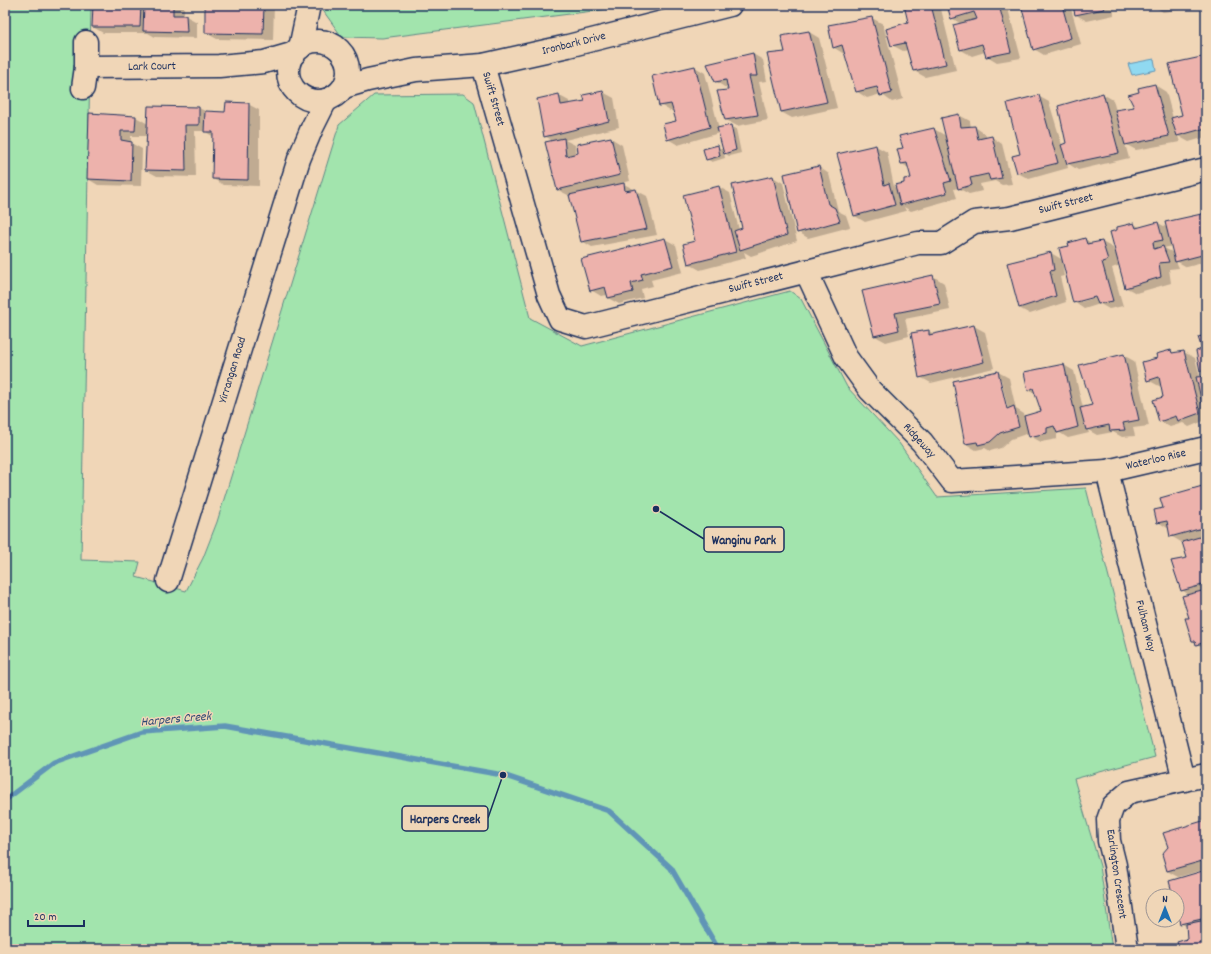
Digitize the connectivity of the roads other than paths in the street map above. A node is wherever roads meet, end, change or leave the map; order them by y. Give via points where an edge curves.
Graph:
1 (309, 5) edge
2 (312, 5) edge
3 (730, 5) edge
4 (668, 12) edge
5 (86, 42) dead end
6 (328, 43) junction
7 (298, 50) junction
8 (345, 57) junction
9 (483, 65) junction
10 (219, 66) junction
11 (416, 70) junction
12 (293, 86) junction
13 (344, 87) junction
14 (326, 100) junction
15 (299, 160) junction
16 (1206, 169) edge
17 (806, 271) junction
18 (1206, 448) edge
19 (1107, 471) junction
20 (168, 580) dead end
21 (1206, 775) edge
22 (1184, 780) junction
23 (1127, 949) edge

1 - 7 street
2 - 6 street via 316,27
3 - 4 street, Ironbark Drive
4 - 9 street, Ironbark Drive via 568,46
5 - 10 street, Lark Court via 85,78
6 - 7 street via 313,42
6 - 8 street via 339,49
7 - 10 street, Lark Court via 264,62
7 - 12 street via 292,57 288,72
8 - 11 street, Ironbark Drive via 368,65
8 - 13 street via 348,68
9 - 11 street, Ironbark Drive
9 - 17 street, Swift Street via 549,295 560,319 586,327
10 - 12 street, Lark Court via 263,73
11 - 13 street, Ironbark Drive
12 - 14 street via 302,96 312,101
12 - 15 street, Yirrangan Road via 304,127
13 - 14 street via 335,96
14 - 15 street, Yirrangan Road
15 - 20 street, Yirrangan Road
16 - 17 street, Swift Street via 1010,218 974,222 941,243 918,242
17 - 19 street, Ridgeway via 846,357 870,390 922,442 952,481
18 - 19 street, Waterloo Rise
19 - 22 street, Fulham Way
21 - 22 street, Earlington Crescent
22 - 23 street, Earlington Crescent via 1128,792 1113,806 1108,820 1109,841

